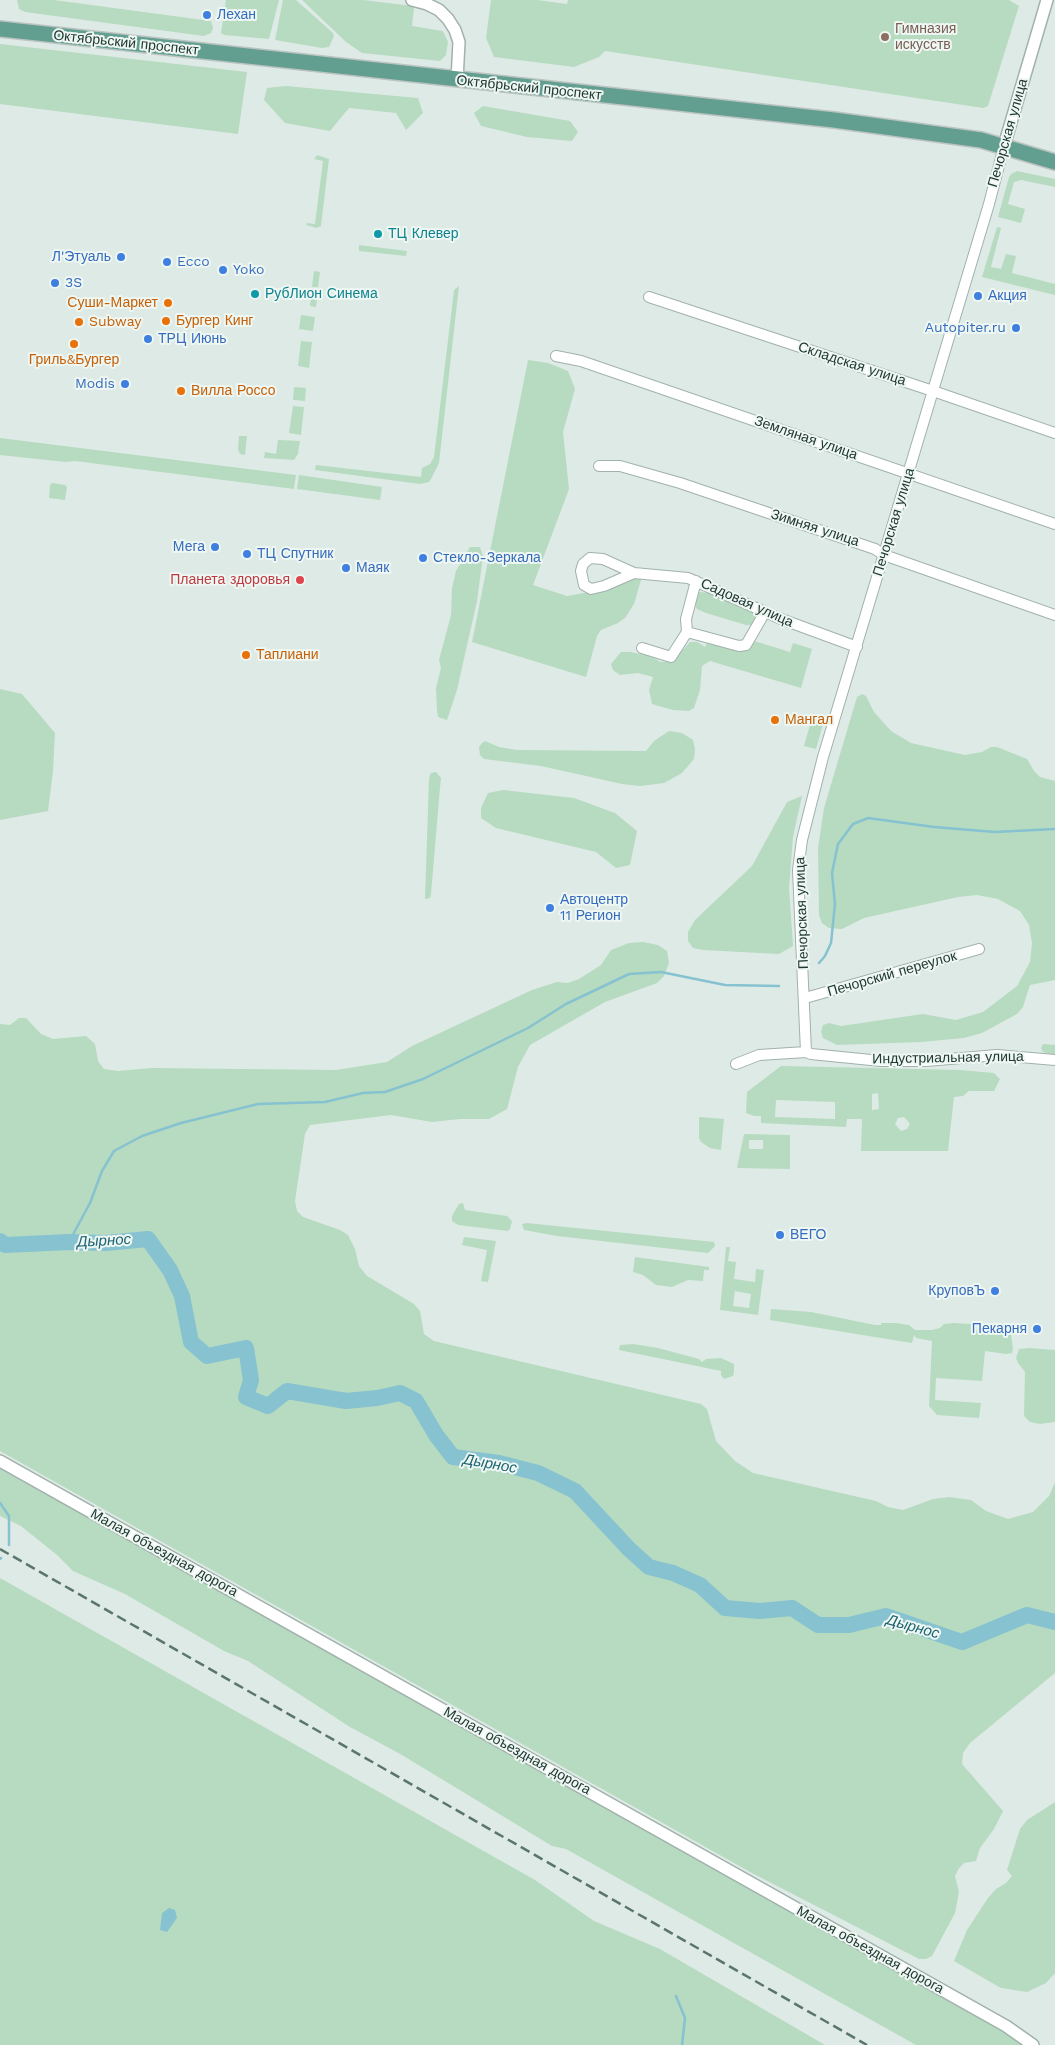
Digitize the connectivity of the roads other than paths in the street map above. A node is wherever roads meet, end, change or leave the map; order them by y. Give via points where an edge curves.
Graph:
1 (412, 0) edge
2 (1047, 0) edge
3 (0, 29) edge
4 (457, 80) junction
5 (1004, 146) junction
6 (1055, 162) edge
7 (649, 297) dead end
8 (556, 356) dead end
9 (933, 391) junction
10 (1055, 434) edge
11 (599, 466) dead end
12 (909, 473) junction
13 (1055, 524) edge
14 (884, 555) junction
15 (634, 573) junction
16 (696, 581) junction
17 (765, 612) junction
18 (1055, 615) edge
19 (687, 632) junction
20 (857, 647) junction
21 (642, 648) dead end
22 (979, 949) dead end
23 (805, 998) junction
24 (809, 1053) junction
25 (1055, 1060) edge
26 (736, 1064) dead end
27 (0, 1461) edge
28 (1033, 2045) edge

1 - 4 street via 439,10 455,30 458,42
2 - 5 street, Печорская улица
3 - 4 main road, Октябрьский проспект
4 - 5 main road, Октябрьский проспект via 834,120
5 - 6 main road, Октябрьский проспект
5 - 9 street, Печорская улица
7 - 9 street, Складская улица
8 - 12 street, Земляная улица via 581,361
9 - 10 street, Складская улица
9 - 12 street, Печорская улица
11 - 14 street, Зимняя улица via 620,466 680,484 875,549
12 - 13 street, Земляная улица
12 - 14 street, Печорская улица
14 - 18 street, Зимняя улица
14 - 20 street, Печорская улица
15 - 15 street, Садовая улица via 591,589 584,585 581,571 590,558 602,559
15 - 16 street, Садовая улица
16 - 17 street, Садовая улица
16 - 19 street via 686,619
17 - 19 street via 746,645
17 - 20 street, Садовая улица
19 - 21 street via 671,656
20 - 23 street, Печорская улица via 823,757 799,858
22 - 23 street, Печорский переулок
23 - 24 street, Печорская улица
24 - 25 street, Индустриальная улица via 881,1061 997,1055
24 - 26 street via 759,1055
27 - 28 street, Малая объездная дорога via 1006,2026

